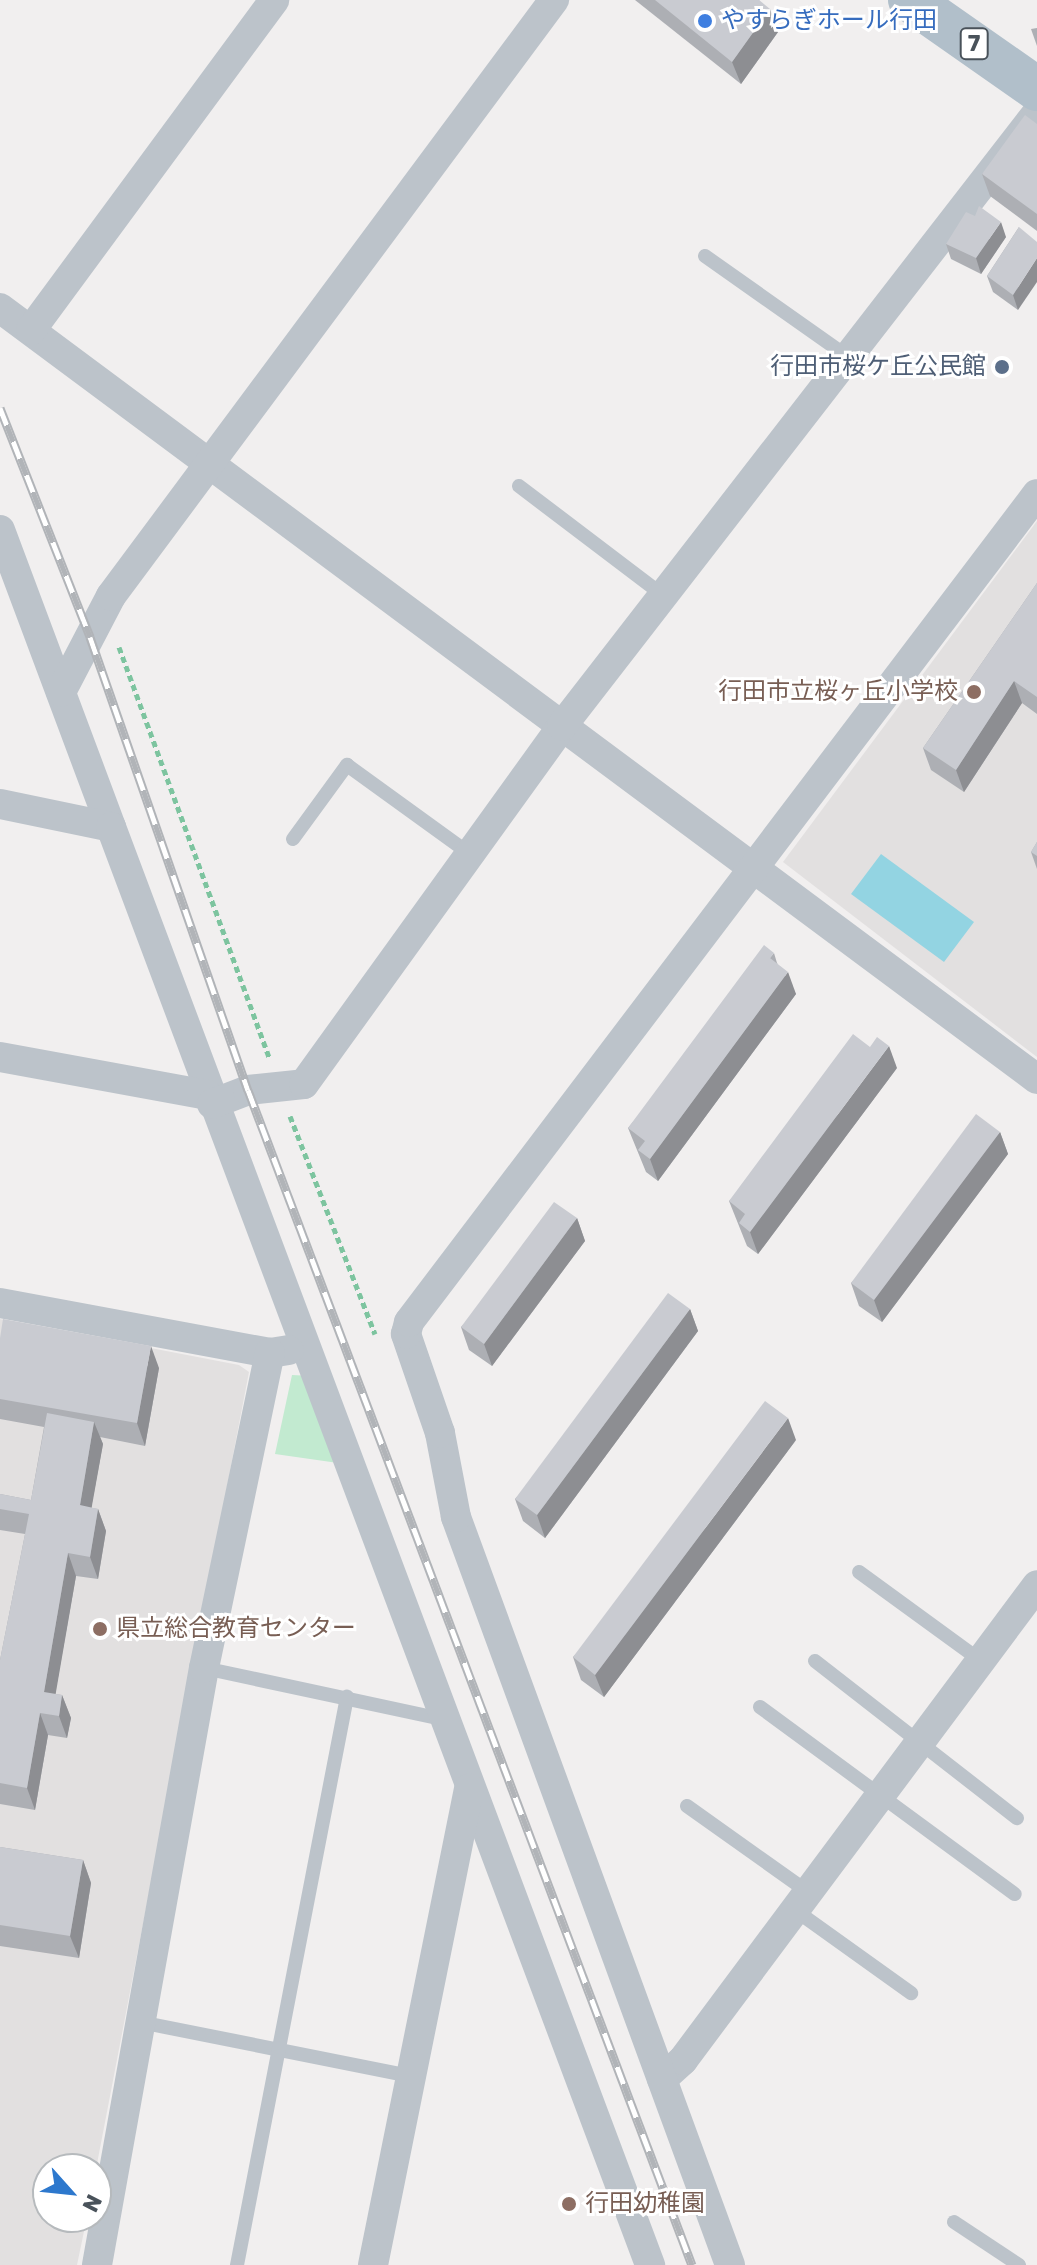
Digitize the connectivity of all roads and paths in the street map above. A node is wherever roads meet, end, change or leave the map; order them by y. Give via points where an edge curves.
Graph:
1 (274, 0) edge
2 (554, 0) edge
3 (910, 0) edge
4 (1037, 89) edge
5 (1037, 113) edge
6 (705, 256) dead end
7 (0, 308) edge
8 (31, 330) junction
9 (848, 357) junction
10 (207, 461) junction
11 (519, 486) dead end
12 (1037, 494) edge
13 (0, 530) edge
14 (664, 596) junction
15 (117, 639) dead end
16 (61, 692) junction
17 (562, 726) junction
18 (0, 804) edge
19 (111, 827) junction
20 (293, 839) dead end
21 (470, 854) junction
22 (756, 867) junction
23 (0, 1057) edge
24 (271, 1063) dead end
25 (1037, 1079) edge
26 (210, 1100) junction
27 (290, 1116) dead end
28 (0, 1303) edge
29 (309, 1348) junction
30 (381, 1350) dead end
31 (270, 1353) junction
32 (859, 1572) dead end
33 (1037, 1585) edge
34 (815, 1661) dead end
35 (981, 1661) junction
36 (204, 1668) junction
37 (347, 1697) junction
38 (760, 1707) dead end
39 (441, 1719) junction
40 (921, 1741) junction
41 (469, 1788) junction
42 (879, 1796) junction
43 (687, 1806) dead end
44 (1017, 1818) dead end
45 (1015, 1894) dead end
46 (801, 1901) junction
47 (911, 1993) dead end
48 (140, 2022) junction
49 (280, 2050) junction
50 (411, 2076) junction
51 (662, 2079) junction
52 (954, 2222) dead end
53 (97, 2265) edge
54 (237, 2265) edge
55 (373, 2265) edge
56 (650, 2265) edge
57 (730, 2265) edge
58 (1019, 2265) edge

1 - 8 street
2 - 10 street
3 - 4 main road, 7
5 - 9 street
6 - 9 lane
7 - 8 street
8 - 10 street
9 - 14 street
10 - 16 street via 111,596
10 - 17 street
11 - 14 lane
12 - 22 street
13 - 16 street
14 - 17 street
15 - 24 path
16 - 19 street
17 - 21 street
17 - 22 street
18 - 19 street
19 - 26 street
20 - 21 lane via 347,765
21 - 26 street via 304,1084
22 - 25 street
22 - 51 street via 409,1322 406,1334 440,1433 456,1517
23 - 26 street
26 - 29 street
27 - 30 path
28 - 31 street
29 - 31 street
29 - 39 street
31 - 36 street
32 - 35 lane
33 - 35 street
34 - 40 lane
35 - 40 street
36 - 37 lane
36 - 48 street
37 - 39 lane
37 - 49 lane
38 - 42 lane
39 - 41 street
40 - 42 street
40 - 44 lane
41 - 50 street
41 - 56 street
42 - 45 lane
42 - 46 street
43 - 46 lane
46 - 47 lane
46 - 51 street via 683,2060
48 - 49 lane
48 - 53 street
49 - 50 lane
49 - 54 lane
50 - 55 street
51 - 57 street
52 - 58 lane

